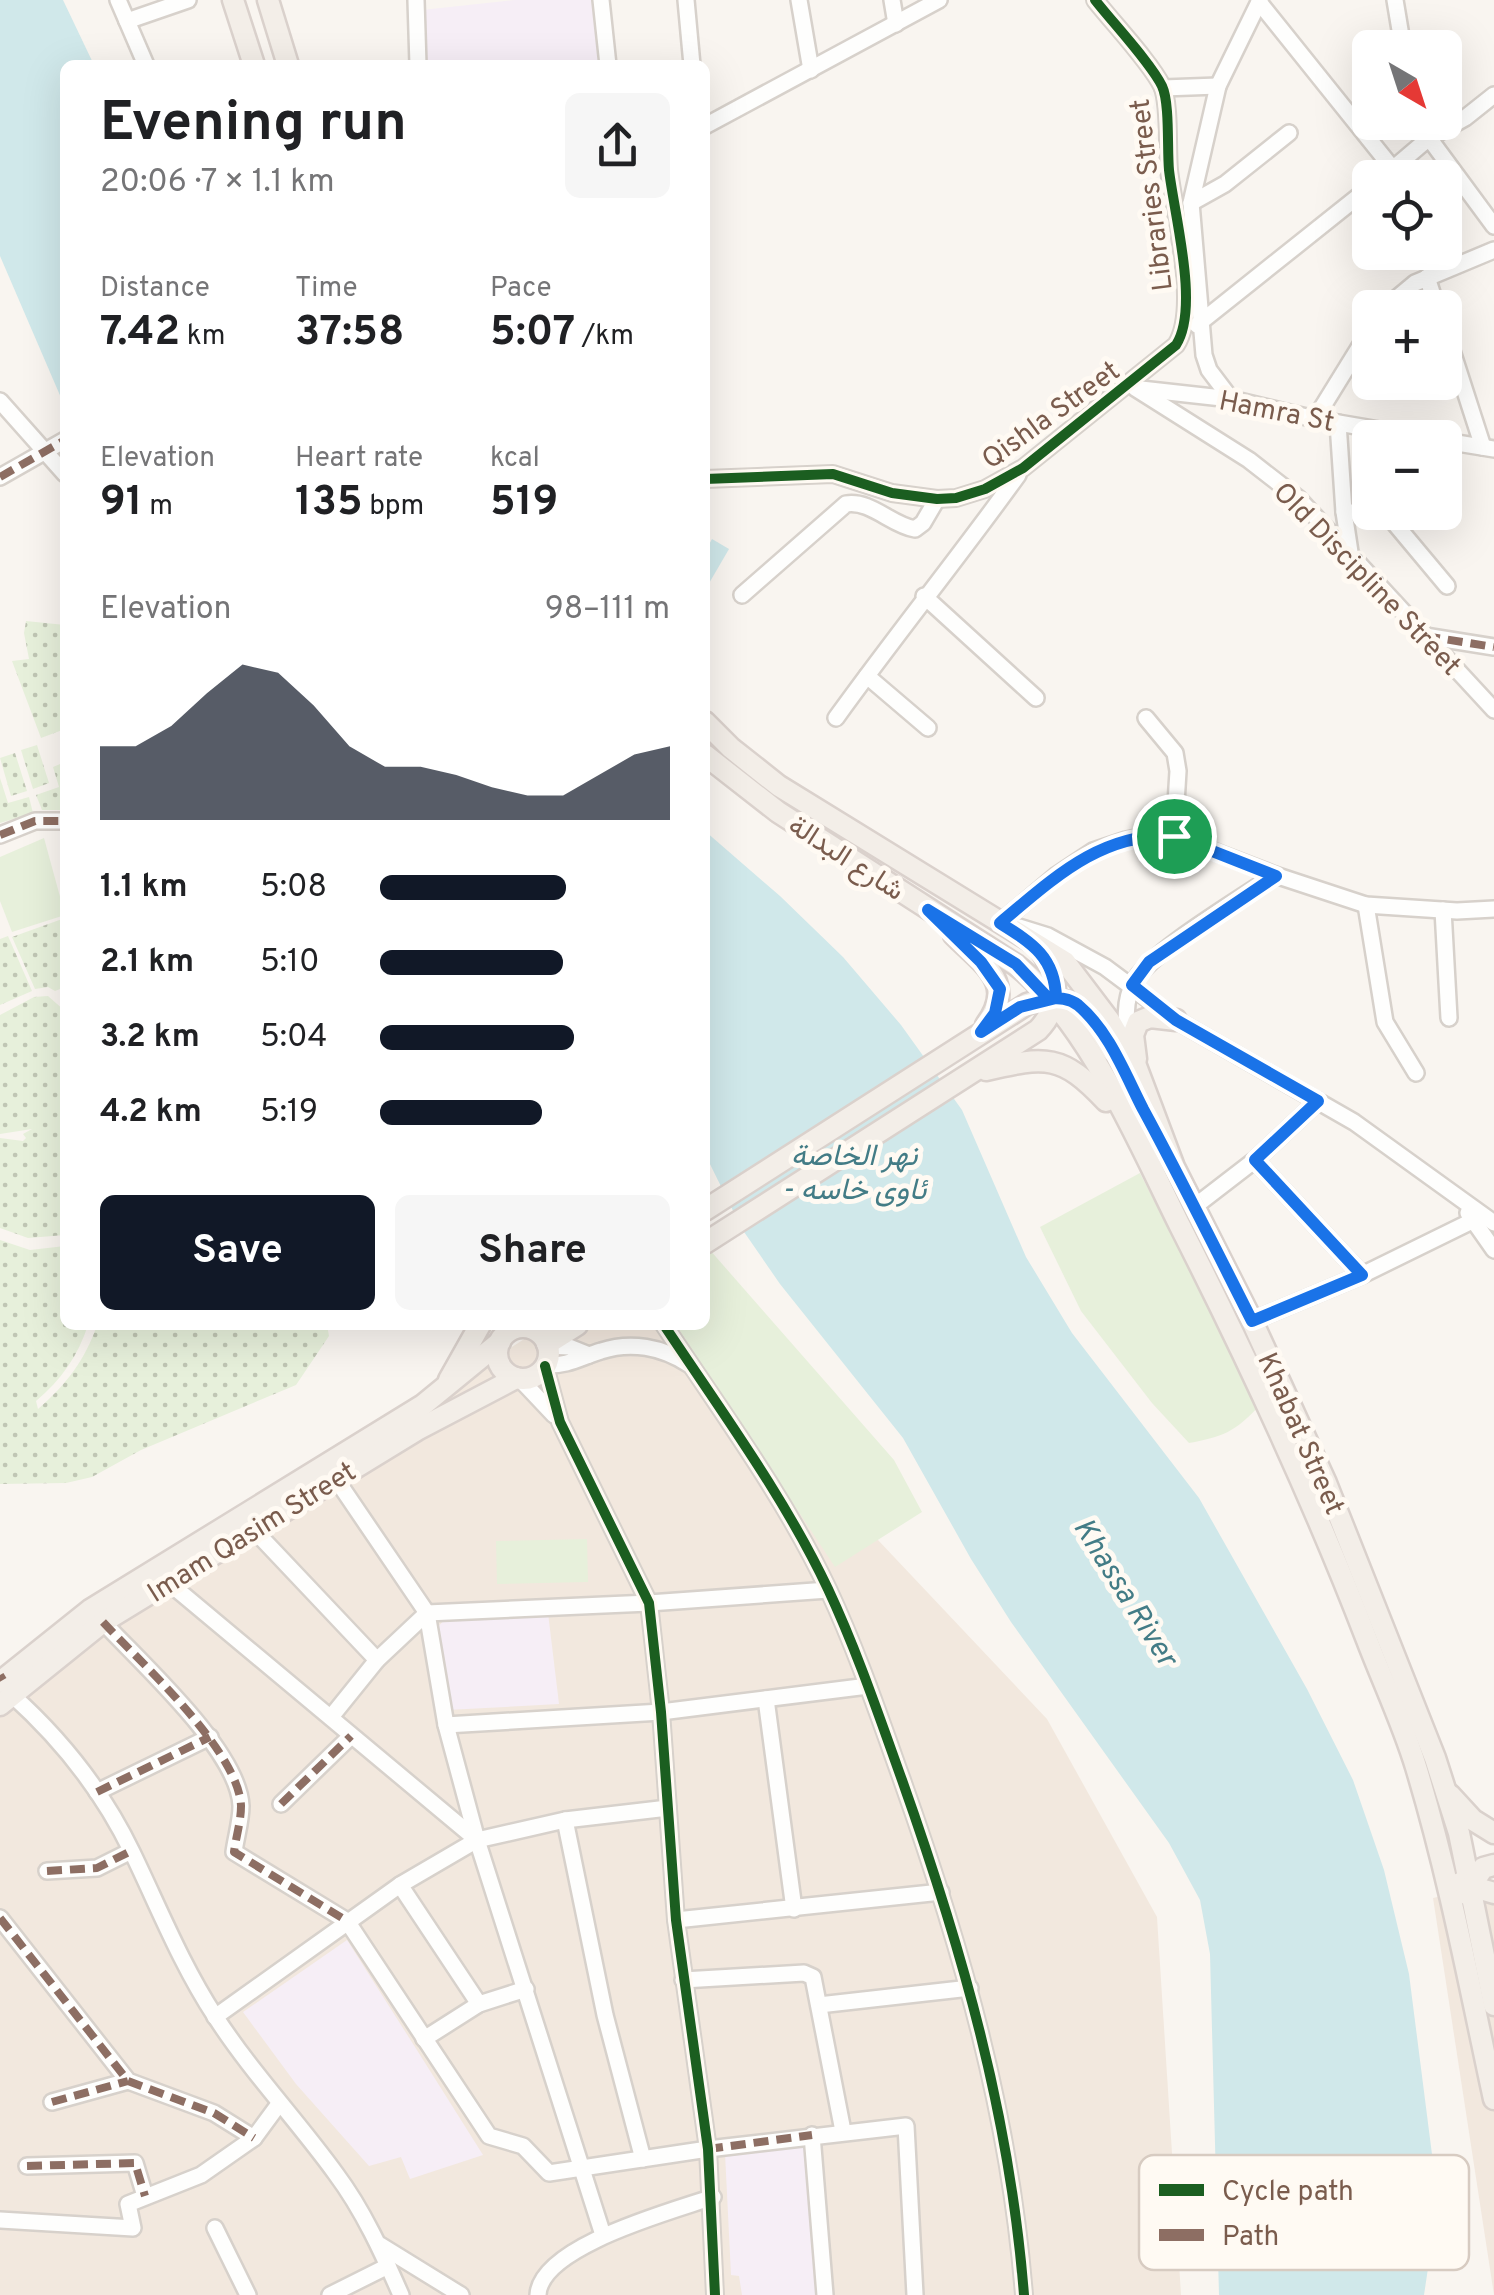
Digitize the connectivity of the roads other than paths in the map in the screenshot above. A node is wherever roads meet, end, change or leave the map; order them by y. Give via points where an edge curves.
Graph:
1 (118, 0) edge
2 (188, 0) edge
3 (233, 0) edge
4 (268, 0) edge
5 (417, 0) edge
6 (601, 0) edge
7 (686, 0) edge
8 (799, 0) edge
9 (892, 0) edge
10 (939, 0) edge
11 (1095, 0) edge
12 (1395, 0) edge
13 (1259, 1) edge
14 (127, 21) junction
15 (896, 24) junction
16 (1400, 30) edge
17 (144, 60) edge
18 (252, 60) edge
19 (286, 60) edge
20 (418, 60) edge
21 (607, 60) edge
22 (692, 60) edge
23 (811, 70) junction
24 (1218, 86) junction
25 (1163, 88) junction
26 (1494, 95) edge
27 (1462, 120) edge
28 (710, 123) edge
29 (1289, 133) dead end
30 (1428, 140) edge
31 (1431, 140) edge
32 (1377, 160) edge
33 (1403, 160) edge
34 (1352, 201) edge
35 (1191, 203) junction
36 (1494, 226) edge
37 (1494, 250) edge
38 (1426, 278) junction
39 (1403, 290) edge
40 (1430, 290) edge
41 (1201, 322) junction
42 (1179, 341) junction
43 (1352, 359) edge
44 (1462, 377) edge
45 (1131, 388) junction
46 (1231, 399) junction
47 (0, 401) edge
48 (1315, 419) junction
49 (1338, 423) junction
50 (1352, 425) edge
51 (60, 442) edge
52 (1462, 444) edge
53 (1488, 448) edge
54 (44, 450) junction
55 (60, 468) edge
56 (1023, 468) junction
57 (0, 477) edge
58 (710, 479) edge
59 (937, 499) junction
60 (1344, 512) junction
61 (1352, 512) edge
62 (1401, 530) edge
63 (1350, 552) junction
64 (1448, 586) dead end
65 (742, 596) dead end
66 (924, 596) junction
67 (1494, 630) edge
68 (1425, 636) junction
69 (1490, 647) edge
70 (867, 676) junction
71 (1036, 698) dead end
72 (1494, 710) edge
73 (836, 718) dead end
74 (1146, 718) dead end
75 (710, 726) edge
76 (928, 728) dead end
77 (710, 758) edge
78 (60, 820) edge
79 (0, 835) edge
80 (1174, 836) junction
81 (1276, 876) junction
82 (1366, 904) junction
83 (1494, 909) edge
84 (928, 910) junction
85 (1443, 910) junction
86 (1000, 923) junction
87 (1039, 948) junction
88 (1132, 985) junction
89 (1050, 997) junction
90 (1449, 1018) dead end
91 (1176, 1020) junction
92 (981, 1032) junction
93 (1136, 1066) junction
94 (1416, 1073) dead end
95 (966, 1076) junction
96 (1318, 1101) junction
97 (1132, 1128) junction
98 (1255, 1160) junction
99 (1174, 1167) junction
100 (1462, 1200) junction
101 (710, 1207) edge
102 (1194, 1207) junction
103 (1472, 1222) junction
104 (1494, 1224) edge
105 (710, 1240) edge
106 (1494, 1250) edge
107 (1362, 1275) junction
108 (1252, 1321) junction
109 (477, 1330) edge
110 (571, 1330) edge
111 (667, 1330) edge
112 (510, 1331) edge
113 (546, 1355) junction
114 (692, 1366) junction
115 (518, 1379) junction
116 (444, 1390) junction
117 (560, 1422) junction
118 (336, 1479) junction
119 (254, 1530) junction
120 (168, 1582) junction
121 (828, 1590) junction
122 (650, 1603) junction
123 (427, 1613) junction
124 (104, 1622) junction
125 (377, 1660) junction
126 (868, 1686) junction
127 (3, 1687) edge
128 (766, 1699) junction
129 (661, 1712) junction
130 (331, 1717) junction
131 (446, 1725) junction
132 (351, 1736) junction
133 (210, 1737) junction
134 (1446, 1791) junction
135 (97, 1792) junction
136 (282, 1804) dead end
137 (668, 1808) junction
138 (565, 1820) junction
139 (1494, 1832) edge
140 (477, 1840) junction
141 (131, 1851) junction
142 (1467, 1868) edge
143 (46, 1871) dead end
144 (400, 1885) junction
145 (1470, 1888) junction
146 (942, 1892) junction
147 (1494, 1893) edge
148 (794, 1909) junction
149 (1470, 1910) edge
150 (0, 1918) edge
151 (676, 1920) junction
152 (347, 1922) junction
153 (1494, 1954) edge
154 (683, 1980) junction
155 (970, 1988) junction
156 (526, 1989) junction
157 (479, 2004) junction
158 (819, 2005) junction
159 (1494, 2005) edge
160 (215, 2017) junction
161 (424, 2039) junction
162 (128, 2081) junction
163 (1494, 2099) edge
164 (52, 2102) dead end
165 (279, 2104) junction
166 (844, 2132) junction
167 (812, 2136) junction
168 (254, 2138) junction
169 (708, 2148) junction
170 (643, 2159) junction
171 (27, 2166) dead end
172 (583, 2169) junction
173 (144, 2196) junction
174 (713, 2196) junction
175 (0, 2220) edge
176 (216, 2228) dead end
177 (602, 2235) junction
178 (376, 2243) junction
179 (388, 2266) junction
180 (248, 2295) edge
181 (330, 2295) edge
182 (401, 2295) edge
183 (461, 2295) edge
184 (538, 2295) edge
185 (715, 2295) edge
186 (825, 2295) edge
187 (915, 2295) edge
188 (1024, 2295) edge

1 - 14 street
2 - 14 street
3 - 18 main road
4 - 19 main road
5 - 20 street
6 - 21 street
7 - 22 street
8 - 23 street
9 - 15 street
10 - 15 street
11 - 25 street, Libraries Street
12 - 16 street
13 - 24 street, Libraries Street
13 - 32 street
14 - 17 street
15 - 23 street
23 - 28 street
24 - 25 street
24 - 35 street, Libraries Street
25 - 42 street, Libraries Street via 1184,272
26 - 27 street
29 - 35 street
30 - 33 street
31 - 36 street
34 - 41 street, Qishla Street
35 - 41 street, Libraries Street
37 - 38 street
38 - 39 street
38 - 40 street
41 - 42 street, Qishla Street
41 - 46 street, Libraries Street via 1209,370
42 - 45 street, Qishla Street
43 - 48 street
44 - 53 street
45 - 46 street, Hamra St
45 - 56 street, Qishla Street
45 - 63 street, Old Discipline Street via 1249,460
46 - 48 street, Hamra St
47 - 54 street
48 - 49 street, Hamra St
49 - 50 street, Hamra St
49 - 60 street
51 - 54 street
52 - 53 street
54 - 55 street
54 - 57 street
56 - 59 street, Qishla Street via 985,489
56 - 66 street
58 - 59 street, Qishla Street via 833,474 892,494
59 - 65 street via 915,528 857,502 846,504
60 - 61 street
60 - 63 street
62 - 64 street
63 - 68 street, Old Discipline Street
66 - 70 street
66 - 71 street
67 - 69 street
68 - 69 street
68 - 72 street, Old Discipline Street
70 - 73 street
70 - 76 street
74 - 80 street via 1175,753
75 - 86 main road, شارع البدالة via 779,786
77 - 84 main road, شارع البدالة via 778,812
78 - 79 street via 35,820
80 - 81 street
80 - 86 street via 1093,851
81 - 82 street
81 - 88 street via 1149,962
82 - 85 street
82 - 94 street via 1385,1022
83 - 85 street
84 - 89 main road, شارع البدالة via 1016,964
84 - 92 main road via 1000,989 995,1013
85 - 90 street
86 - 87 main road, Khabat Street
86 - 88 street via 1048,936
87 - 89 main road via 1052,971
87 - 93 main road, Khabat Street via 1078,976
88 - 91 street
88 - 93 street via 1126,1028
89 - 92 main road
89 - 95 main road via 1038,1030
89 - 97 main road, Khabat Street
89 - 99 main road via 1078,1006 1099,1030
91 - 93 main road via 1138,1022
91 - 96 street
92 - 101 main road
93 - 99 main road, Khabat Street
95 - 97 main road via 1057,1061 1086,1080
95 - 105 main road
96 - 98 street
96 - 100 street
97 - 142 main road, Khabat Street via 1318,1514 1415,1764
98 - 102 street
98 - 107 street
99 - 102 main road, Khabat Street
100 - 103 street
100 - 104 street
102 - 108 main road, Khabat Street
103 - 106 street
103 - 107 street
107 - 108 street
108 - 134 main road, Khabat Street via 1326,1484
109 - 116 main road
110 - 113 main road
111 - 114 street
112 - 113 main road via 534,1330
112 - 115 main road via 500,1364
112 - 116 main road, Imam Qasim Street
113 - 114 street via 568,1364 634,1346
113 - 115 main road via 534,1376
113 - 117 street
114 - 121 street
115 - 117 street
115 - 118 main road, Imam Qasim Street
116 - 127 main road, Imam Qasim Street via 90,1610
117 - 122 street
118 - 119 main road, Imam Qasim Street
118 - 123 street
119 - 120 main road, Imam Qasim Street
119 - 125 street
120 - 124 main road, Imam Qasim Street
120 - 130 street
121 - 122 street
121 - 126 street
122 - 123 street
122 - 129 street
123 - 125 street
123 - 131 street
124 - 127 main road, Imam Qasim Street
124 - 133 street
125 - 130 street
126 - 128 street
126 - 146 street
127 - 135 street via 46,1725
128 - 129 street
128 - 148 street
129 - 131 street
129 - 137 street
130 - 132 street
131 - 140 street
132 - 136 street
132 - 140 street
133 - 135 street
133 - 152 street via 241,1804 234,1852
134 - 139 main road
134 - 142 main road, Khabat Street
135 - 141 street
137 - 138 street
137 - 151 street
138 - 140 street
138 - 170 street
140 - 144 street
140 - 156 street
141 - 143 street via 97,1868
141 - 160 street
142 - 145 main road
142 - 149 main road, Khabat Street
144 - 152 street
144 - 157 street
145 - 147 main road
145 - 149 main road, Khabat Street
146 - 148 street
146 - 155 street
148 - 151 street
149 - 153 main road via 1490,1920
149 - 159 main road, Khabat Street
149 - 163 main road, Khabat Street
150 - 162 street
151 - 154 street
152 - 160 street
152 - 161 street
154 - 158 street via 804,1974 816,1983
154 - 169 street
155 - 158 street
155 - 188 street via 1000,2110
156 - 157 street
156 - 172 street
157 - 161 street
158 - 166 street
160 - 165 street
161 - 172 street via 489,2136 524,2146 549,2173
162 - 164 street
162 - 168 street via 214,2112
165 - 168 street
165 - 178 street via 338,2175
166 - 167 street
166 - 187 street via 906,2126
167 - 169 street
167 - 186 street
168 - 173 street via 201,2175
169 - 170 street
169 - 174 street
170 - 172 street
171 - 173 street via 134,2163
172 - 177 street
173 - 175 street via 128,2204 133,2228
174 - 177 street
174 - 185 street
176 - 180 street
177 - 184 street via 550,2270
178 - 179 street
178 - 183 street
179 - 181 street
179 - 182 street

